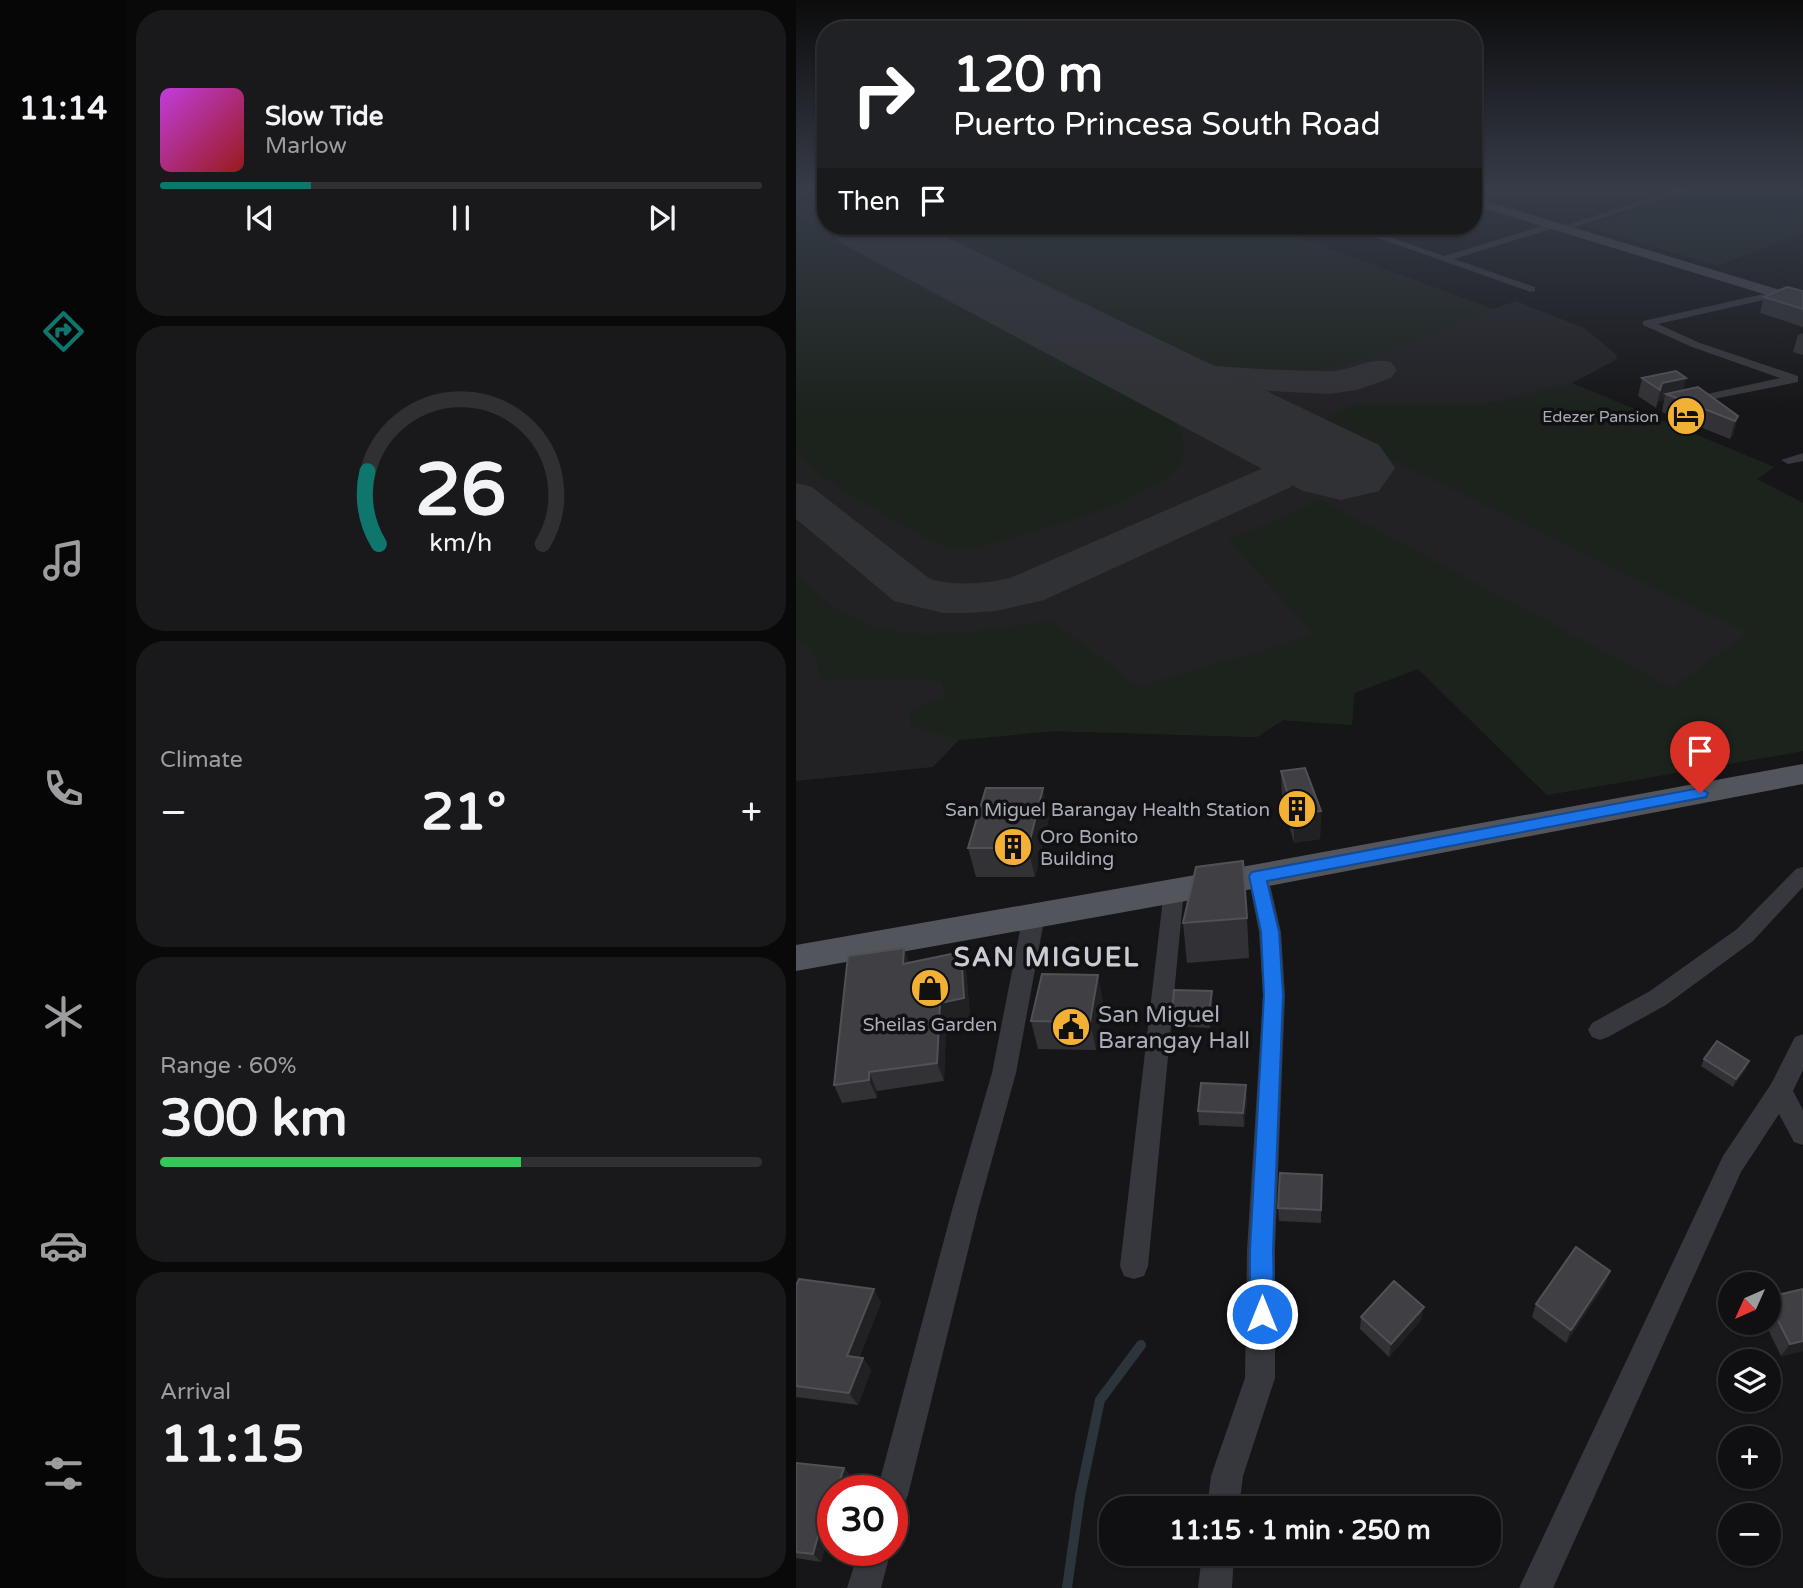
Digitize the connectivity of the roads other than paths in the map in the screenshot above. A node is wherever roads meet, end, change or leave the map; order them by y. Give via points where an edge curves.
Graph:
1 (1455, 263) edge
2 (1678, 263) edge
3 (1531, 289) dead end
4 (1777, 293) junction
5 (1803, 302) edge
6 (1798, 378) edge
7 (1676, 404) edge
8 (1803, 457) edge
9 (1788, 460) dead end
10 (1803, 774) edge
11 (1803, 874) edge
12 (1258, 876) junction
13 (1174, 890) junction
14 (1034, 915) junction
15 (796, 958) edge
16 (1600, 1030) dead end
17 (1803, 1044) edge
18 (1780, 1092) junction
19 (1802, 1131) edge
20 (1134, 1266) dead end
21 (897, 1475) edge
22 (1224, 1496) edge
23 (870, 1566) edge
24 (1217, 1566) edge
25 (864, 1588) edge
26 (1215, 1588) edge
27 (1536, 1588) edge

1 - 3 street
2 - 4 street
4 - 5 street
4 - 6 street via 1647,323 1696,345
6 - 7 street
8 - 9 street
10 - 12 main road
11 - 16 street via 1744,935 1658,998
12 - 13 main road
12 - 22 street via 1270,932 1274,995 1260,1378
13 - 14 main road
13 - 20 street
14 - 15 main road
14 - 21 street via 1004,1073
17 - 18 street
18 - 19 street
18 - 27 street via 1732,1164
23 - 25 street
24 - 26 street

